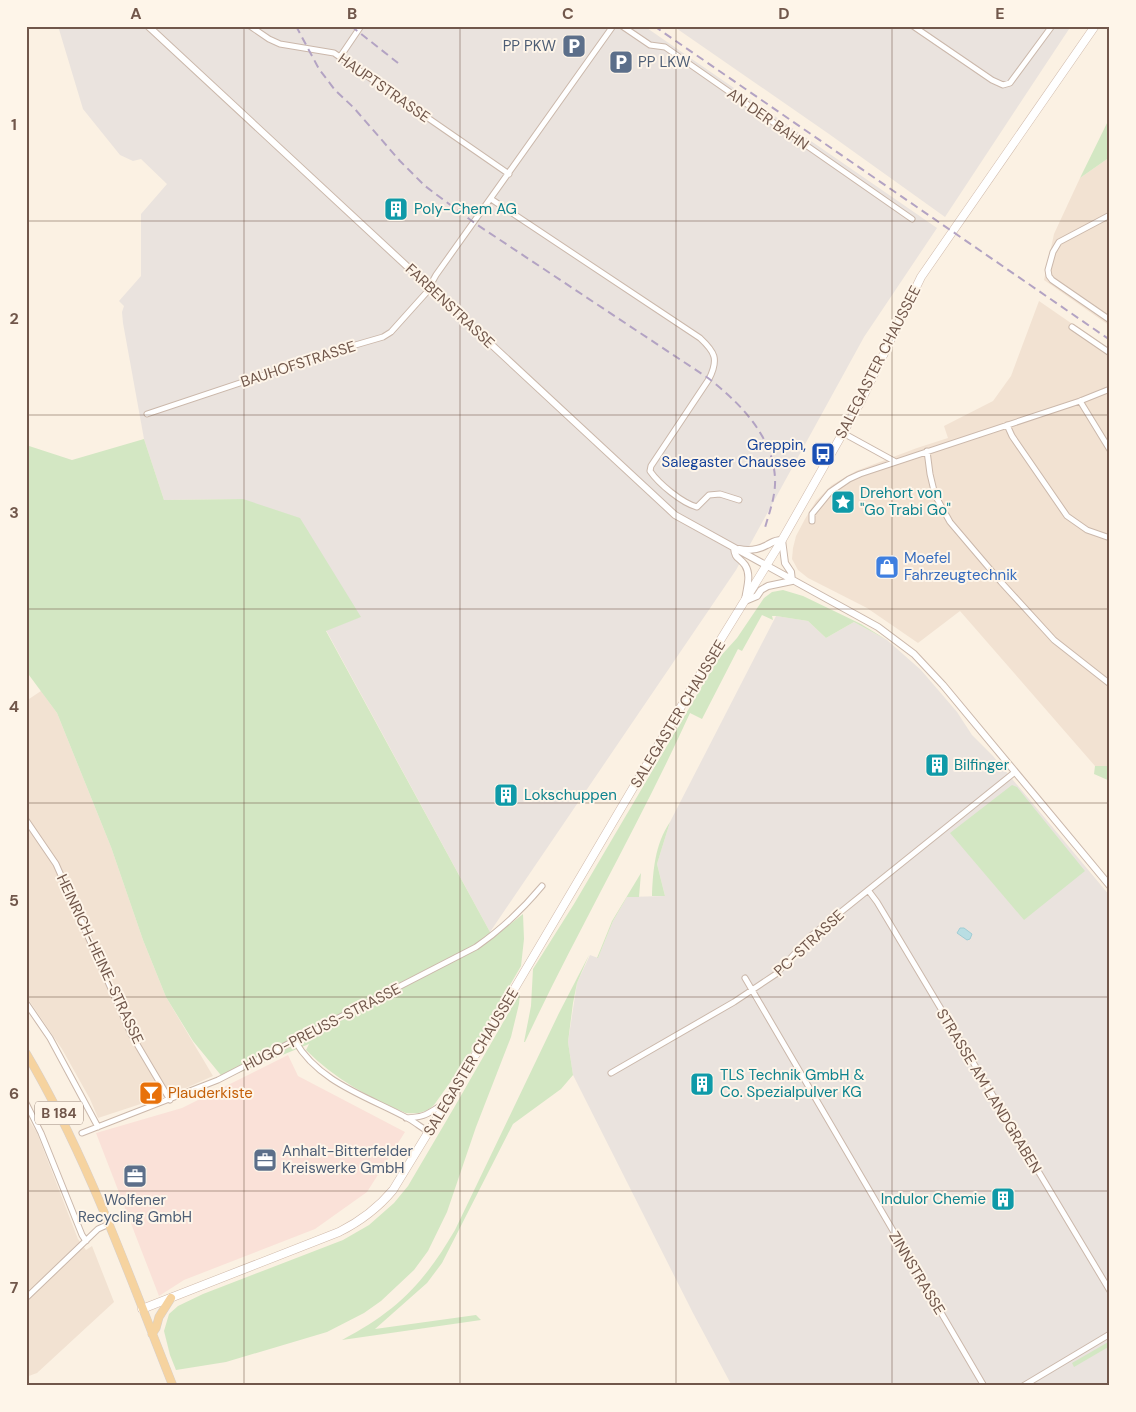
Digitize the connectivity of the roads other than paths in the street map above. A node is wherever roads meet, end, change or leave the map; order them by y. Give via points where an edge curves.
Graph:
1 (148, 26) edge
2 (250, 26) edge
3 (361, 26) edge
4 (613, 26) edge
5 (622, 26) edge
6 (913, 26) edge
7 (1052, 26) edge
8 (1095, 26) edge
9 (340, 56) junction
10 (509, 174) junction
11 (491, 198) junction
12 (1110, 214) edge
13 (912, 219) dead end
14 (431, 288) junction
15 (1110, 320) edge
16 (1072, 327) dead end
17 (1110, 353) edge
18 (1110, 389) edge
19 (1080, 401) junction
20 (147, 414) dead end
21 (1007, 425) junction
22 (842, 434) junction
23 (1110, 450) edge
24 (927, 451) junction
25 (894, 462) junction
26 (739, 500) dead end
27 (812, 521) dead end
28 (1110, 538) edge
29 (782, 540) junction
30 (734, 548) junction
31 (766, 566) junction
32 (792, 580) junction
33 (746, 601) junction
34 (1110, 684) edge
35 (1015, 772) junction
36 (26, 820) edge
37 (542, 886) dead end
38 (1110, 886) edge
39 (868, 890) junction
40 (744, 978) dead end
41 (752, 991) junction
42 (26, 1003) edge
43 (295, 1041) junction
44 (26, 1053) edge
45 (611, 1073) dead end
46 (170, 1100) junction
47 (26, 1103) edge
48 (446, 1103) junction
49 (406, 1118) junction
50 (98, 1127) junction
51 (429, 1132) junction
52 (82, 1133) dead end
53 (109, 1224) junction
54 (86, 1241) junction
55 (1110, 1291) edge
56 (26, 1298) edge
57 (171, 1298) junction
58 (142, 1309) junction
59 (152, 1334) junction
60 (1110, 1334) edge
61 (173, 1386) edge
62 (984, 1386) edge
63 (1022, 1386) edge

1 - 14 street, FARBENSTRASSE
2 - 9 street, HAUPTSTRASSE via 280,44
3 - 9 street
4 - 10 street, BAUHOFSTRASSE
5 - 13 street, AN DER BAHN via 650,45 664,47
6 - 7 street via 1003,86 1010,83
8 - 22 main road, SALEGASTER CHAUSSEE via 921,277
9 - 10 street, HAUPTSTRASSE
10 - 11 street, BAUHOFSTRASSE
11 - 14 street, BAUHOFSTRASSE via 436,275
11 - 26 street via 712,349 714,370 650,471 688,504 697,507 709,495 720,494
12 - 15 street via 1059,242 1048,270 1052,280
14 - 20 street, BAUHOFSTRASSE via 383,337
14 - 30 street, FARBENSTRASSE via 675,515
16 - 17 street
18 - 19 street
19 - 21 street
19 - 23 street
21 - 24 street
21 - 28 street via 1067,516 1087,530
22 - 25 street
22 - 29 main road, SALEGASTER CHAUSSEE
24 - 25 street
24 - 34 street via 935,495 950,522 1054,640
25 - 27 street via 839,485 820,502 812,514
29 - 30 street via 774,540 752,550
29 - 31 main road, SALEGASTER CHAUSSEE
29 - 32 street via 785,563
30 - 31 street, FARBENSTRASSE
30 - 33 street via 735,556 744,563 748,574
31 - 32 street, FARBENSTRASSE
31 - 33 main road, SALEGASTER CHAUSSEE
32 - 33 street via 768,586
32 - 35 street, FARBENSTRASSE via 878,627 907,648 934,674
33 - 48 main road, SALEGASTER CHAUSSEE
35 - 38 street, FARBENSTRASSE
35 - 39 street, PC-STRASSE
36 - 46 street, HEINRICH-HEINE-STRASSE via 56,864 131,1034
37 - 43 street, HUGO-PREUSS-STRASSE via 513,919 476,947
39 - 41 street, PC-STRASSE via 811,936 776,974
39 - 55 street, STRASSE AM LANDGRABEN
40 - 41 street, ZINNSTRASSE
41 - 45 street, PC-STRASSE
41 - 62 street, ZINNSTRASSE
42 - 50 street via 50,1038
43 - 46 street, HUGO-PREUSS-STRASSE
43 - 49 street via 309,1060 332,1079
44 - 53 main road, B 184 via 69,1132
46 - 50 street, HUGO-PREUSS-STRASSE
47 - 54 street
48 - 49 street via 423,1117
48 - 51 main road, SALEGASTER CHAUSSEE
49 - 51 street
50 - 52 street, HUGO-PREUSS-STRASSE
51 - 57 main road, SALEGASTER CHAUSSEE via 393,1190 357,1222 330,1236
53 - 54 street via 98,1229
53 - 58 main road, B 184
54 - 56 street
57 - 58 main road, SALEGASTER CHAUSSEE
57 - 59 main road
58 - 59 main road, B 184
59 - 61 main road, B 184
60 - 63 street

